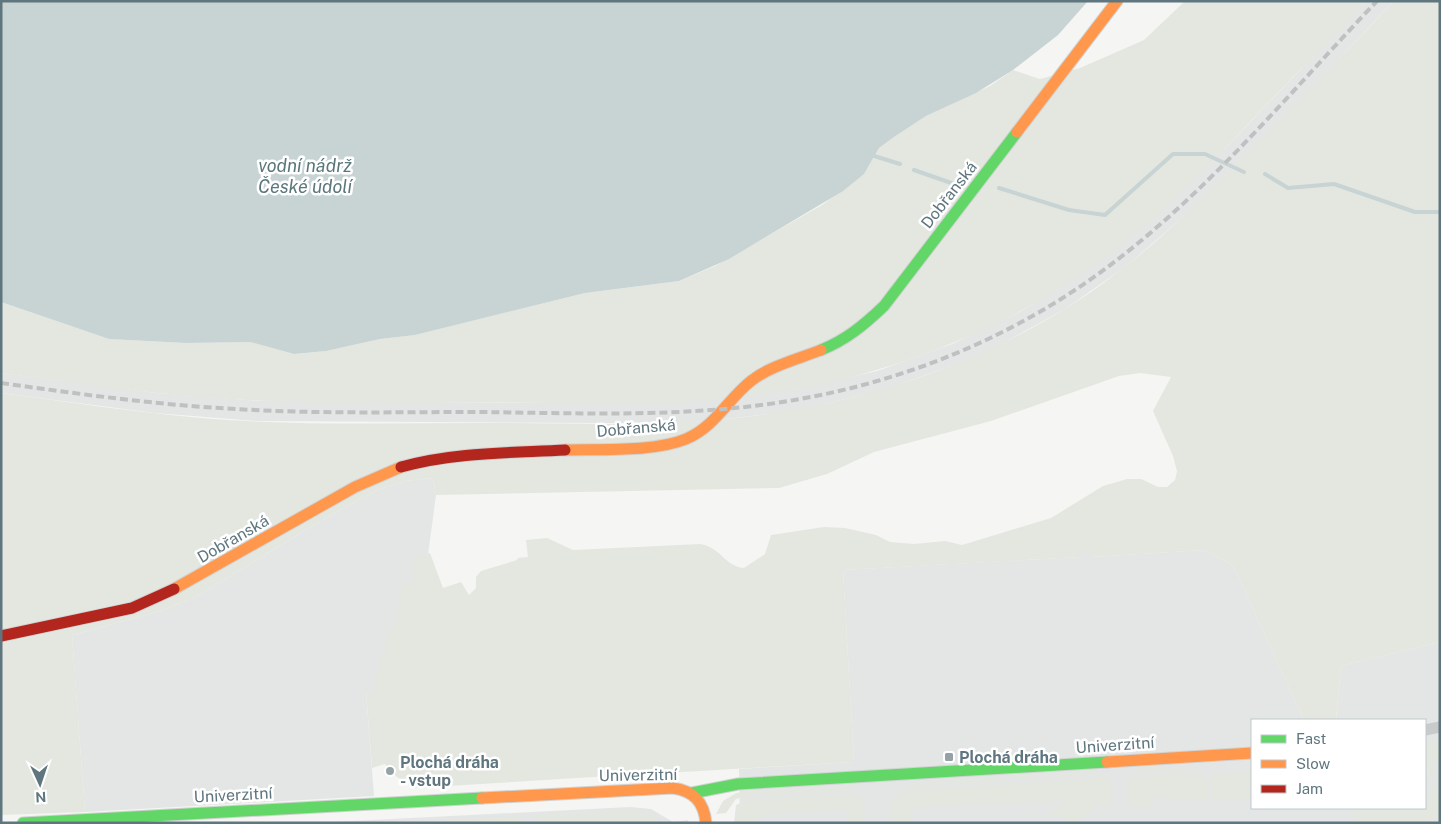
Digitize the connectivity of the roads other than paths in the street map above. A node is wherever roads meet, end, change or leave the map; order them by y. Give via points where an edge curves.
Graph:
1 (1117, 1) edge
2 (1, 636) edge
3 (1440, 727) edge
4 (1426, 730) edge
5 (1251, 753) edge
6 (692, 793) junction
7 (23, 823) edge
8 (706, 823) edge

1 - 2 street, Dobřanská via 884,306 842,342 748,382 697,434 670,444 468,455 426,460 391,470 355,487 186,584 132,608
3 - 4 street
5 - 6 street, Univerzitní via 738,784
6 - 7 street, Univerzitní via 673,788
6 - 8 street via 702,804

